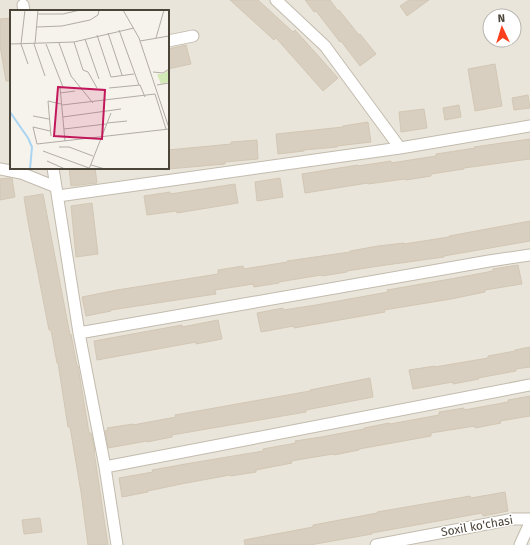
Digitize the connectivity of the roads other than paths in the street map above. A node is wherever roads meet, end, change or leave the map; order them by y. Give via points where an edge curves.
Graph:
1 (276, 0) edge
2 (193, 36) dead end
3 (169, 41) edge
4 (530, 126) edge
5 (400, 148) junction
6 (0, 169) edge
7 (53, 169) edge
8 (57, 192) junction
9 (530, 255) edge
10 (79, 333) junction
11 (530, 385) edge
12 (105, 467) junction
13 (530, 519) edge
14 (530, 523) edge
15 (117, 545) edge
16 (376, 545) edge
17 (520, 545) edge

1 - 5 street via 325,46
2 - 3 street
4 - 5 street
5 - 8 street
6 - 8 street via 21,173
7 - 8 street
8 - 10 street
9 - 10 street
10 - 12 street
11 - 12 street
12 - 15 street
13 - 16 street, Soxil ko'chasi via 512,519
14 - 17 street

